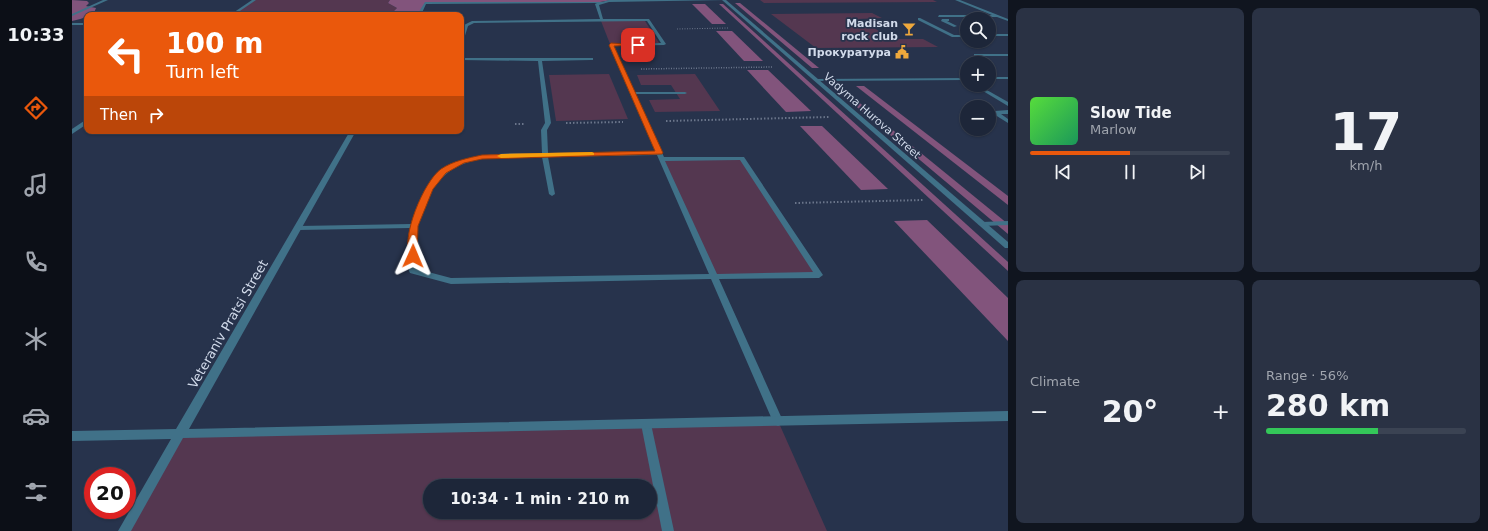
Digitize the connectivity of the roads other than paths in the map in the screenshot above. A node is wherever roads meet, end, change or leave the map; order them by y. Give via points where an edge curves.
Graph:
1 (106, 0) edge
2 (254, 0) edge
3 (725, 0) edge
4 (957, 0) edge
5 (600, 2) junction
6 (236, 12) edge
7 (420, 12) edge
8 (72, 15) edge
9 (939, 16) dead end
10 (997, 16) junction
11 (919, 19) dead end
12 (602, 20) junction
13 (960, 20) edge
14 (996, 20) edge
15 (1007, 20) edge
16 (72, 24) edge
17 (84, 24) edge
18 (955, 26) dead end
19 (464, 30) edge
20 (1008, 35) edge
21 (960, 36) edge
22 (996, 36) edge
23 (976, 55) dead end
24 (1008, 55) edge
25 (464, 59) edge
26 (591, 59) dead end
27 (540, 60) junction
28 (996, 78) edge
29 (1008, 78) edge
30 (960, 79) edge
31 (816, 80) junction
32 (987, 92) edge
33 (633, 93) junction
34 (685, 93) dead end
35 (1008, 104) edge
36 (1008, 112) edge
37 (1008, 121) edge
38 (84, 123) edge
39 (72, 132) edge
40 (351, 134) edge
41 (545, 155) junction
42 (661, 156) junction
43 (552, 194) dead end
44 (1008, 223) edge
45 (982, 224) junction
46 (414, 226) junction
47 (299, 228) junction
48 (1008, 246) edge
49 (715, 277) junction
50 (1008, 416) edge
51 (778, 421) junction
52 (646, 424) junction
53 (179, 433) junction
54 (72, 436) edge
55 (124, 531) edge
56 (668, 531) edge

1 - 8 street
2 - 6 street
3 - 5 street
3 - 31 street, Vadyma Hurova Street
4 - 10 street
5 - 7 street via 425,3
5 - 12 street via 597,4
9 - 10 street
10 - 15 street
11 - 21 street via 953,36
12 - 19 street via 478,21 467,23
12 - 33 street via 648,20 664,44 611,45
13 - 18 street via 942,20
14 - 15 street
16 - 17 street
20 - 22 street
23 - 24 street
25 - 27 street
26 - 27 street
27 - 41 street via 548,123 544,130
28 - 29 street
30 - 31 street
31 - 45 street, Vadyma Hurova Street
32 - 35 street
33 - 34 street
33 - 42 street
36 - 37 street via 994,112
38 - 39 street
40 - 47 street, Veteraniv Pratsi Street
41 - 42 street
41 - 43 street
41 - 46 street via 482,157 461,162 443,171 429,188
42 - 49 street
42 - 49 street via 742,158 820,275
44 - 45 street
45 - 48 street, Vadyma Hurova Street
46 - 47 street
46 - 49 street via 413,271 450,281
47 - 53 street, Veteraniv Pratsi Street
49 - 51 street
50 - 51 street
51 - 52 street
52 - 53 street
52 - 56 street
53 - 54 street
53 - 55 street, Veteraniv Pratsi Street

